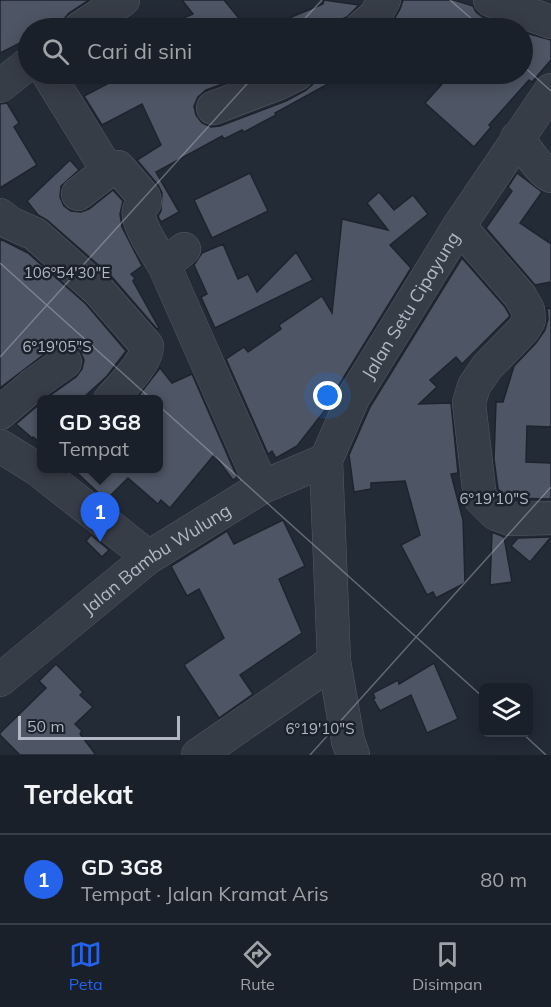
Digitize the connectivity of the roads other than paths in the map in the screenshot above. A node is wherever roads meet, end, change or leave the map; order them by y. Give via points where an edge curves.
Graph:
1 (123, 0) edge
2 (384, 0) edge
3 (490, 0) edge
4 (95, 18) edge
5 (373, 18) edge
6 (551, 22) edge
7 (18, 72) edge
8 (54, 84) edge
9 (276, 84) edge
10 (0, 86) edge
11 (551, 90) edge
12 (213, 108) dead end
13 (517, 138) junction
14 (108, 171) junction
15 (551, 176) edge
16 (78, 194) dead end
17 (0, 214) edge
18 (459, 226) junction
19 (65, 362) dead end
20 (113, 395) edge
21 (0, 412) edge
22 (0, 446) edge
23 (326, 460) junction
24 (37, 466) edge
25 (46, 473) edge
26 (262, 487) junction
27 (551, 518) edge
28 (149, 558) junction
29 (334, 661) junction
30 (0, 680) edge
31 (198, 755) edge
32 (352, 755) edge

1 - 4 street
2 - 5 street
3 - 6 street
7 - 10 street
8 - 14 street
9 - 12 street
11 - 13 street, Jalan Setu Cipayung
13 - 15 street
13 - 18 street, Jalan Setu Cipayung
14 - 16 street
14 - 26 street via 118,167 144,197 138,216 148,239 174,257
17 - 20 street via 35,234 99,291 147,346 142,362
18 - 23 street, Jalan Setu Cipayung via 353,398
18 - 27 street via 520,296 529,320 474,386 470,403 480,498 496,514 510,519
19 - 21 street
22 - 24 street
23 - 26 street, Jalan Bambu Wulung
23 - 29 street, Jalan Setu Cipayung
25 - 28 street
26 - 28 street, Jalan Bambu Wulung
28 - 30 street, Jalan Bambu Wulung
29 - 31 street
29 - 32 street, Jalan Setu Cipayung

